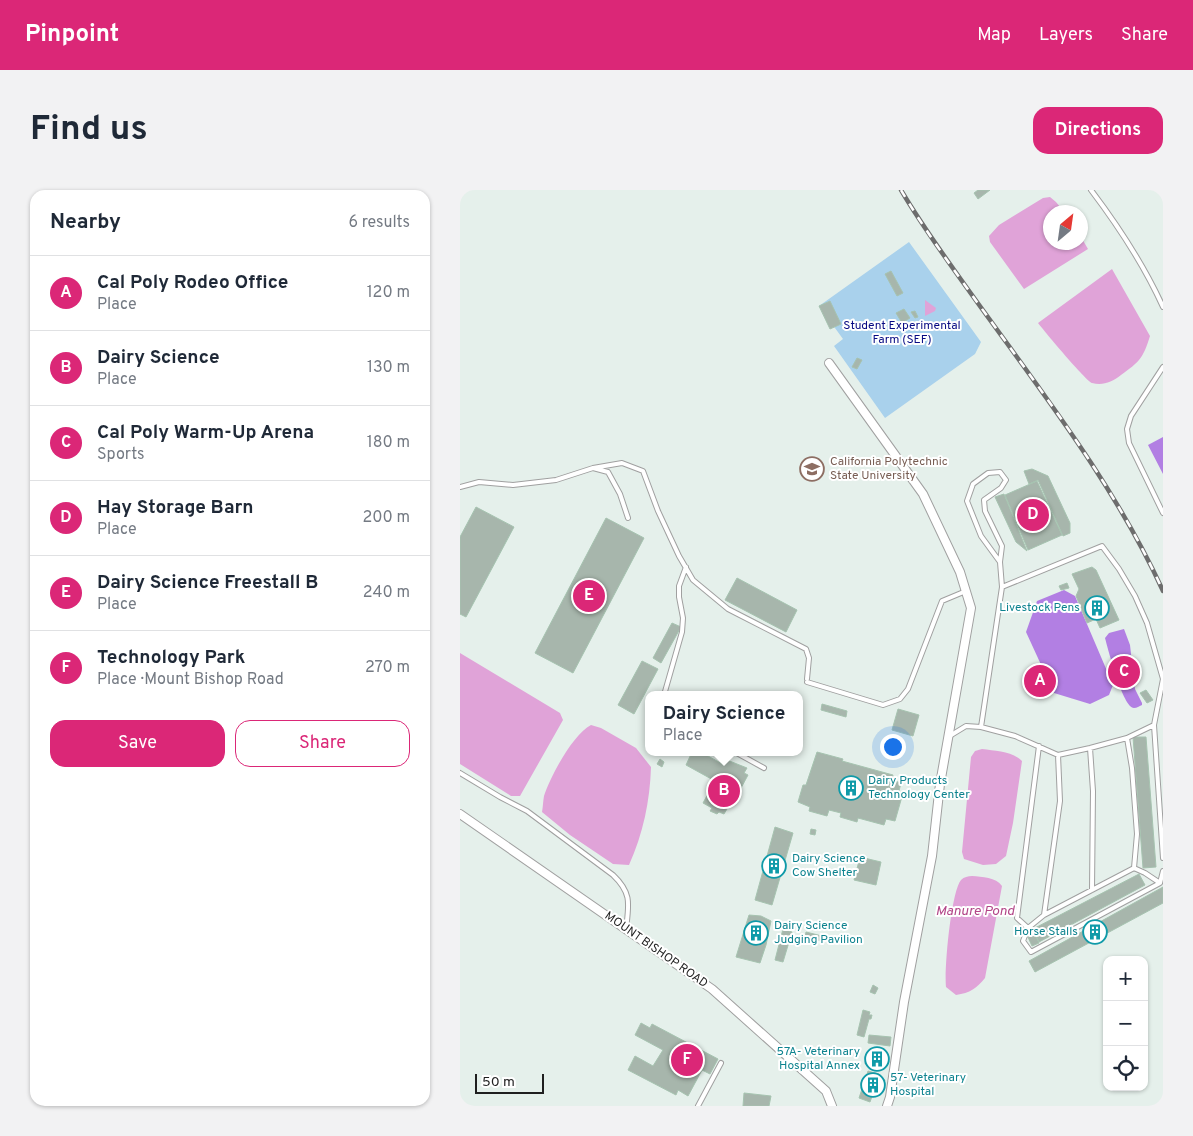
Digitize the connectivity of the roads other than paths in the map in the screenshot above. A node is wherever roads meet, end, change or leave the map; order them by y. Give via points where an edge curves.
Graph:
1 (1091, 190) edge
2 (1163, 307) edge
3 (829, 363) dead end
4 (1163, 367) edge
5 (593, 468) junction
6 (460, 488) edge
7 (1163, 513) edge
8 (628, 518) dead end
9 (1000, 562) junction
10 (686, 567) junction
11 (1002, 587) junction
12 (966, 591) junction
13 (665, 691) edge
14 (1154, 725) junction
15 (981, 727) junction
16 (948, 737) junction
17 (1126, 738) junction
18 (1039, 746) junction
19 (1090, 748) junction
20 (1058, 755) junction
21 (742, 756) edge
22 (764, 768) dead end
23 (460, 773) edge
24 (460, 814) edge
25 (1163, 858) edge
26 (1134, 868) junction
27 (1163, 872) edge
28 (1160, 884) junction
29 (1092, 890) junction
30 (1044, 915) junction
31 (1028, 928) junction
32 (626, 929) junction
33 (721, 1063) dead end
34 (698, 1106) edge
35 (832, 1106) edge
36 (887, 1106) edge

1 - 2 lane via 1115,222
3 - 12 street via 923,494
4 - 7 lane via 1130,416 1127,429 1129,443
5 - 6 lane via 556,480 512,485 479,482
5 - 8 lane via 608,472
5 - 10 lane via 622,463 643,471 658,511
9 - 9 lane via 981,536 967,501 973,484 988,473 1000,472 1006,480 1001,488 984,500 1002,546
9 - 11 lane
10 - 12 lane via 693,580 728,609 806,649 809,658 807,680 883,706 900,699 908,689 942,601
10 - 13 lane via 679,586 682,632
11 - 14 lane via 1102,546 1135,596 1148,624 1163,679
11 - 15 lane
12 - 16 street via 971,608
14 - 17 lane
14 - 25 lane
15 - 16 lane via 966,726
15 - 18 lane
16 - 36 street via 932,856
17 - 19 lane
17 - 26 lane via 1132,768 1137,834
18 - 20 lane
18 - 31 lane via 1017,918
19 - 20 lane
19 - 29 lane
20 - 30 lane via 1060,800
21 - 22 lane
23 - 32 lane via 527,811 613,875 629,898
24 - 32 street, MOUNT BISHOP ROAD
26 - 28 lane
26 - 29 lane
27 - 28 lane
28 - 31 lane via 1031,952 1023,941
29 - 30 lane
30 - 31 lane
32 - 35 street, MOUNT BISHOP ROAD via 712,989 826,1091
33 - 34 lane

